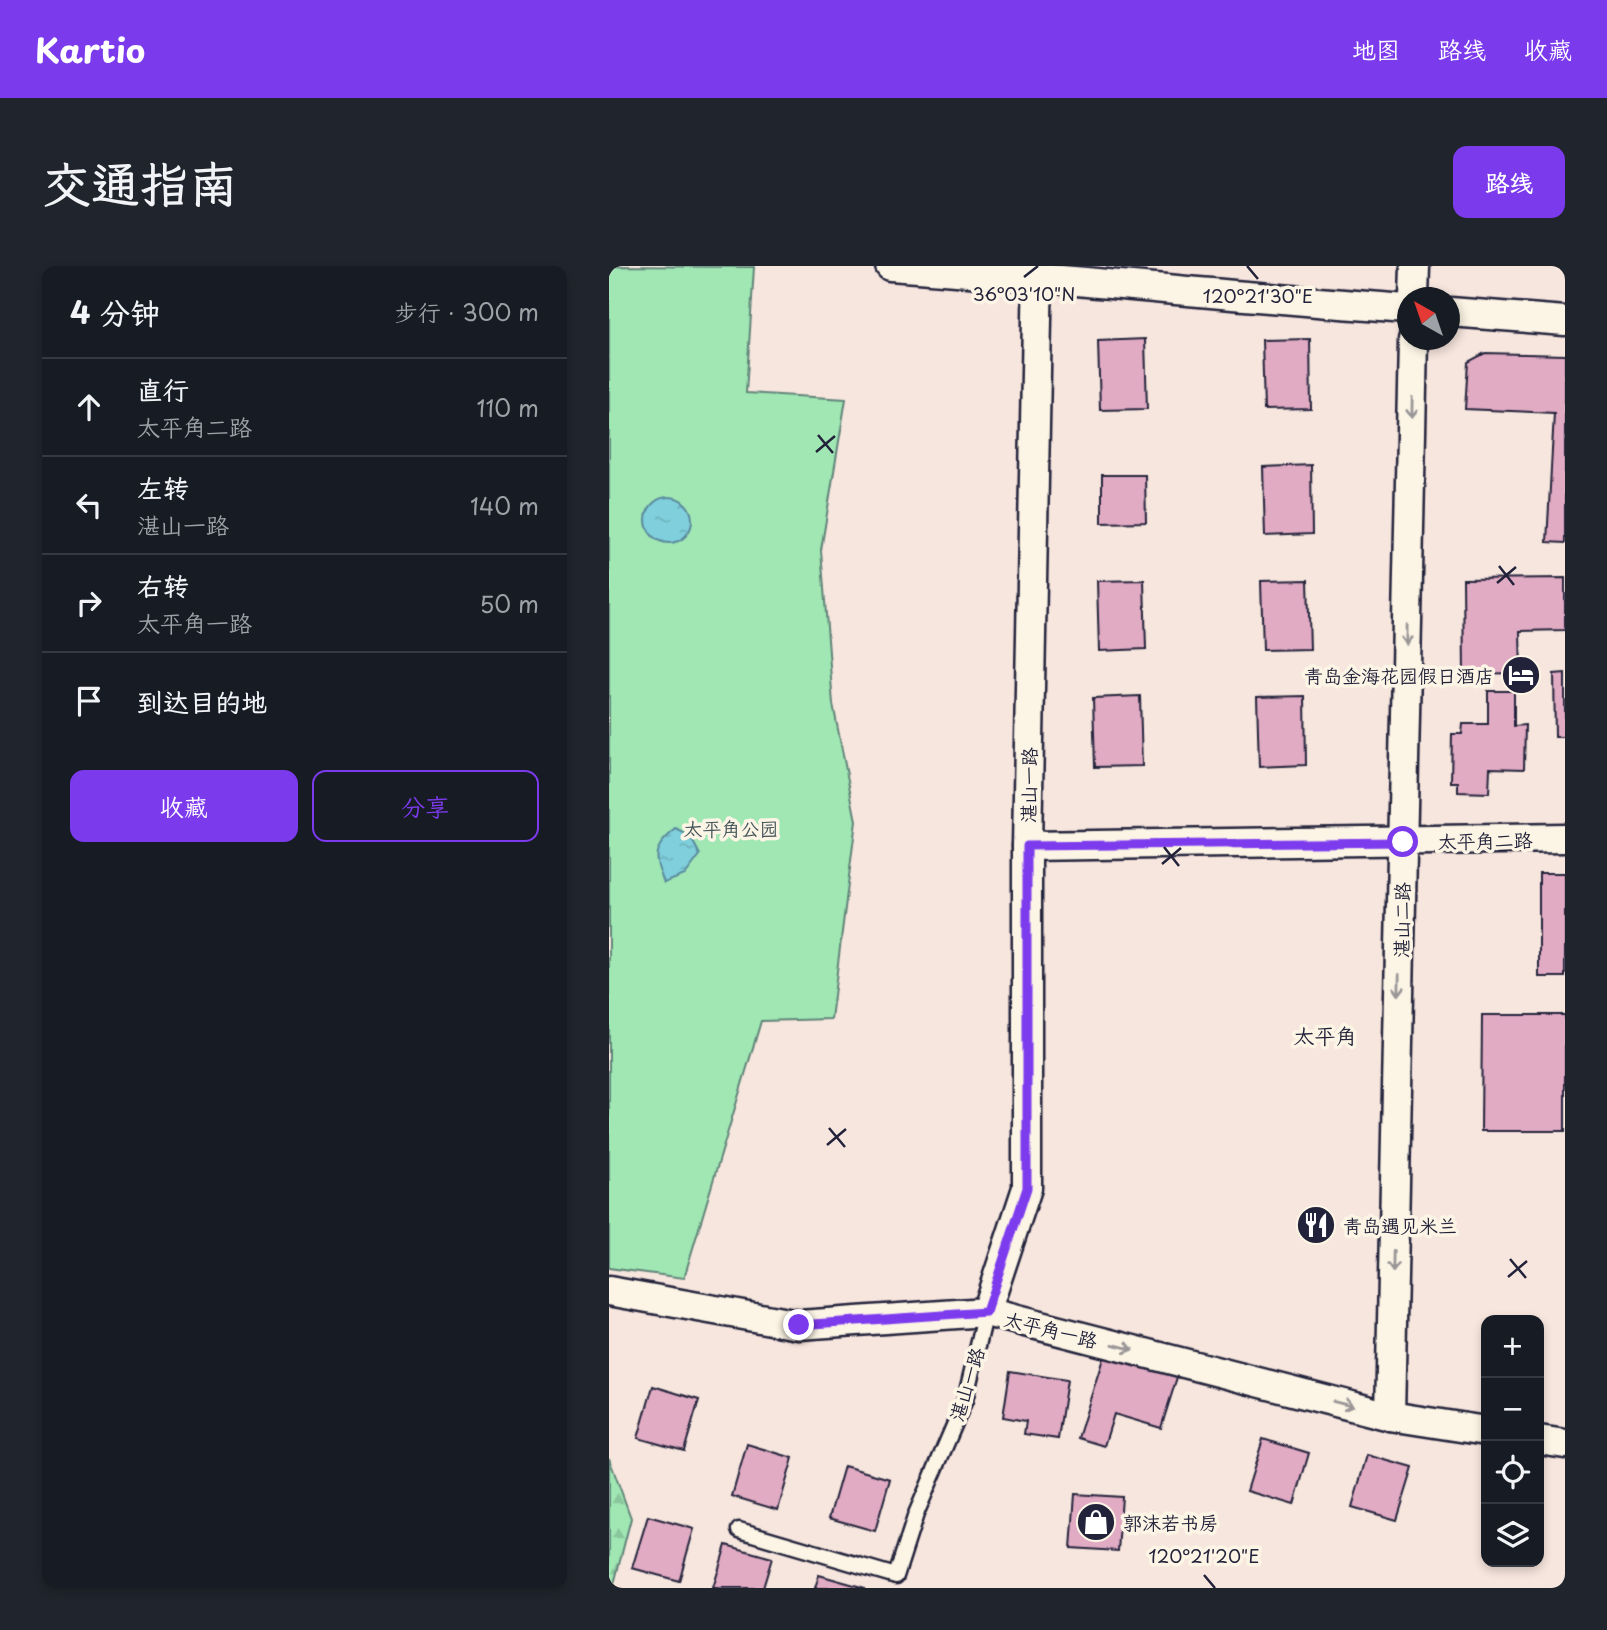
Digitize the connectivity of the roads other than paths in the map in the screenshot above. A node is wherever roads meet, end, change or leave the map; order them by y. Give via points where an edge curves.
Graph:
1 (890, 266) edge
2 (1415, 266) edge
3 (1038, 271) edge
4 (1414, 287) edge
5 (1397, 309) edge
6 (1460, 313) edge
7 (1565, 320) edge
8 (1413, 350) edge
9 (1565, 838) edge
10 (1403, 842) junction
11 (1027, 846) junction
12 (609, 1291) edge
13 (986, 1312) junction
14 (1390, 1416) junction
15 (1481, 1430) edge
16 (1544, 1441) edge
17 (1565, 1444) edge
18 (739, 1530) dead end
19 (896, 1582) edge

1 - 3 street
2 - 4 street
3 - 5 street via 1263,299
3 - 11 street, 湛山一路
6 - 7 street
8 -> 10 street, 湛山二路
9 - 10 street, 太平角二路
10 - 11 street, 太平角二路
10 -> 14 street, 湛山二路
11 - 13 street, 湛山一路 via 1027,1188
12 - 13 street, 太平角一路 via 799,1325
13 -> 14 street, 太平角一路
13 - 19 lane, 湛山一路 via 965,1400 916,1514
14 - 15 street, 太平角一路
16 - 17 street
18 - 19 lane, 湛山一路

